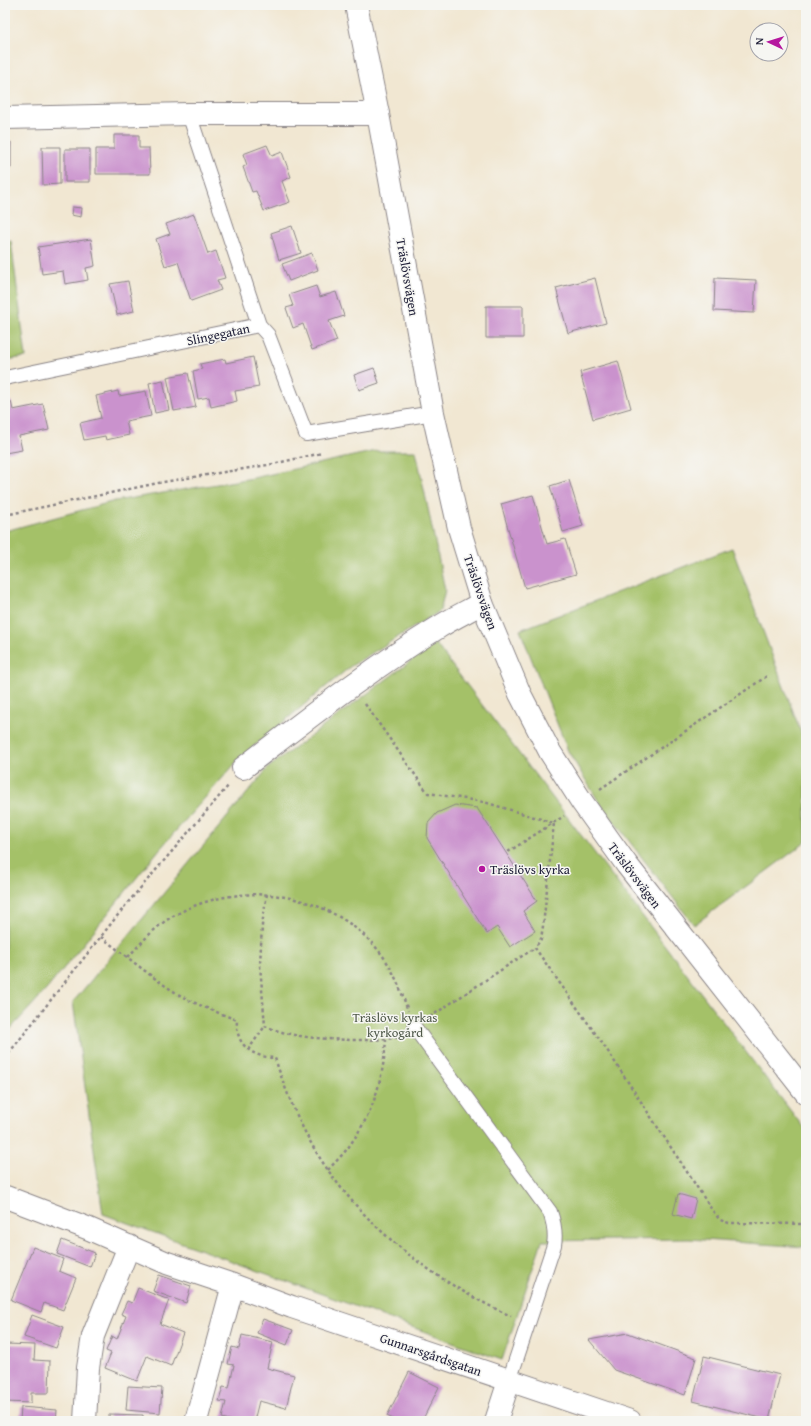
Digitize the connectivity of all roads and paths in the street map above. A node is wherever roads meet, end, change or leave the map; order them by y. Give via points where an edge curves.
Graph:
1 (356, 5) edge
2 (189, 114) junction
3 (378, 114) junction
4 (5, 118) edge
5 (259, 325) junction
6 (5, 378) edge
7 (433, 414) junction
8 (329, 452) dead end
9 (5, 515) edge
10 (482, 603) junction
11 (767, 676) dead end
12 (352, 685) junction
13 (244, 768) joint
14 (582, 802) junction
15 (554, 823) junction
16 (508, 852) dead end
17 (267, 894) junction
18 (101, 937) junction
19 (535, 948) junction
20 (128, 957) junction
21 (265, 1026) junction
22 (414, 1028) junction
23 (386, 1040) junction
24 (248, 1050) junction
25 (5, 1058) edge
26 (806, 1093) edge
27 (328, 1170) junction
28 (6, 1197) dead end
29 (806, 1224) edge
30 (129, 1246) junction
31 (233, 1285) junction
32 (529, 1323) junction
33 (509, 1381) junction
34 (85, 1421) edge
35 (196, 1421) edge
36 (496, 1421) edge
37 (630, 1421) edge

1 - 3 street, Träslövsvägen
2 - 3 street
2 - 4 street
2 - 5 lane, Slingegatan
3 - 7 street, Träslövsvägen
5 - 6 lane, Slingegatan
5 - 7 lane via 268,335 306,434
7 - 10 street, Träslövsvägen via 459,528
8 - 9 path via 163,482
10 - 12 street via 440,626
10 - 14 street, Träslövsvägen via 520,694 550,752
11 - 14 path
12 - 13 street
12 - 15 path via 428,793 484,802
13 - 18 path
14 - 15 path
14 - 26 street, Träslövsvägen via 627,866
15 - 16 path
15 - 19 path via 543,926 541,939
17 - 20 path via 236,894 209,900 187,909 169,918 149,934
17 - 21 path via 260,965
17 - 22 path via 322,908 362,934 389,965
18 - 20 path
18 - 25 path
19 - 22 path
19 - 29 path via 607,1050 720,1220 729,1223
20 - 24 path via 183,996 237,1020 238,1035
21 - 23 path via 301,1037 328,1040
21 - 24 path
22 - 23 path via 401,1036
22 - 32 lane via 550,1212 554,1222 554,1245
23 - 27 path via 382,1075 373,1106 352,1142
24 - 27 path via 263,1058 275,1058 300,1122
27 - 32 path via 372,1222 426,1268 497,1310
28 - 30 street, Gunnarsgårdsgatan
30 - 31 street, Gunnarsgårdsgatan via 167,1263
30 - 34 street via 93,1336
31 - 33 street, Gunnarsgårdsgatan
31 - 35 street
32 - 33 lane
33 - 36 street
33 - 37 street, Gunnarsgårdsgatan

